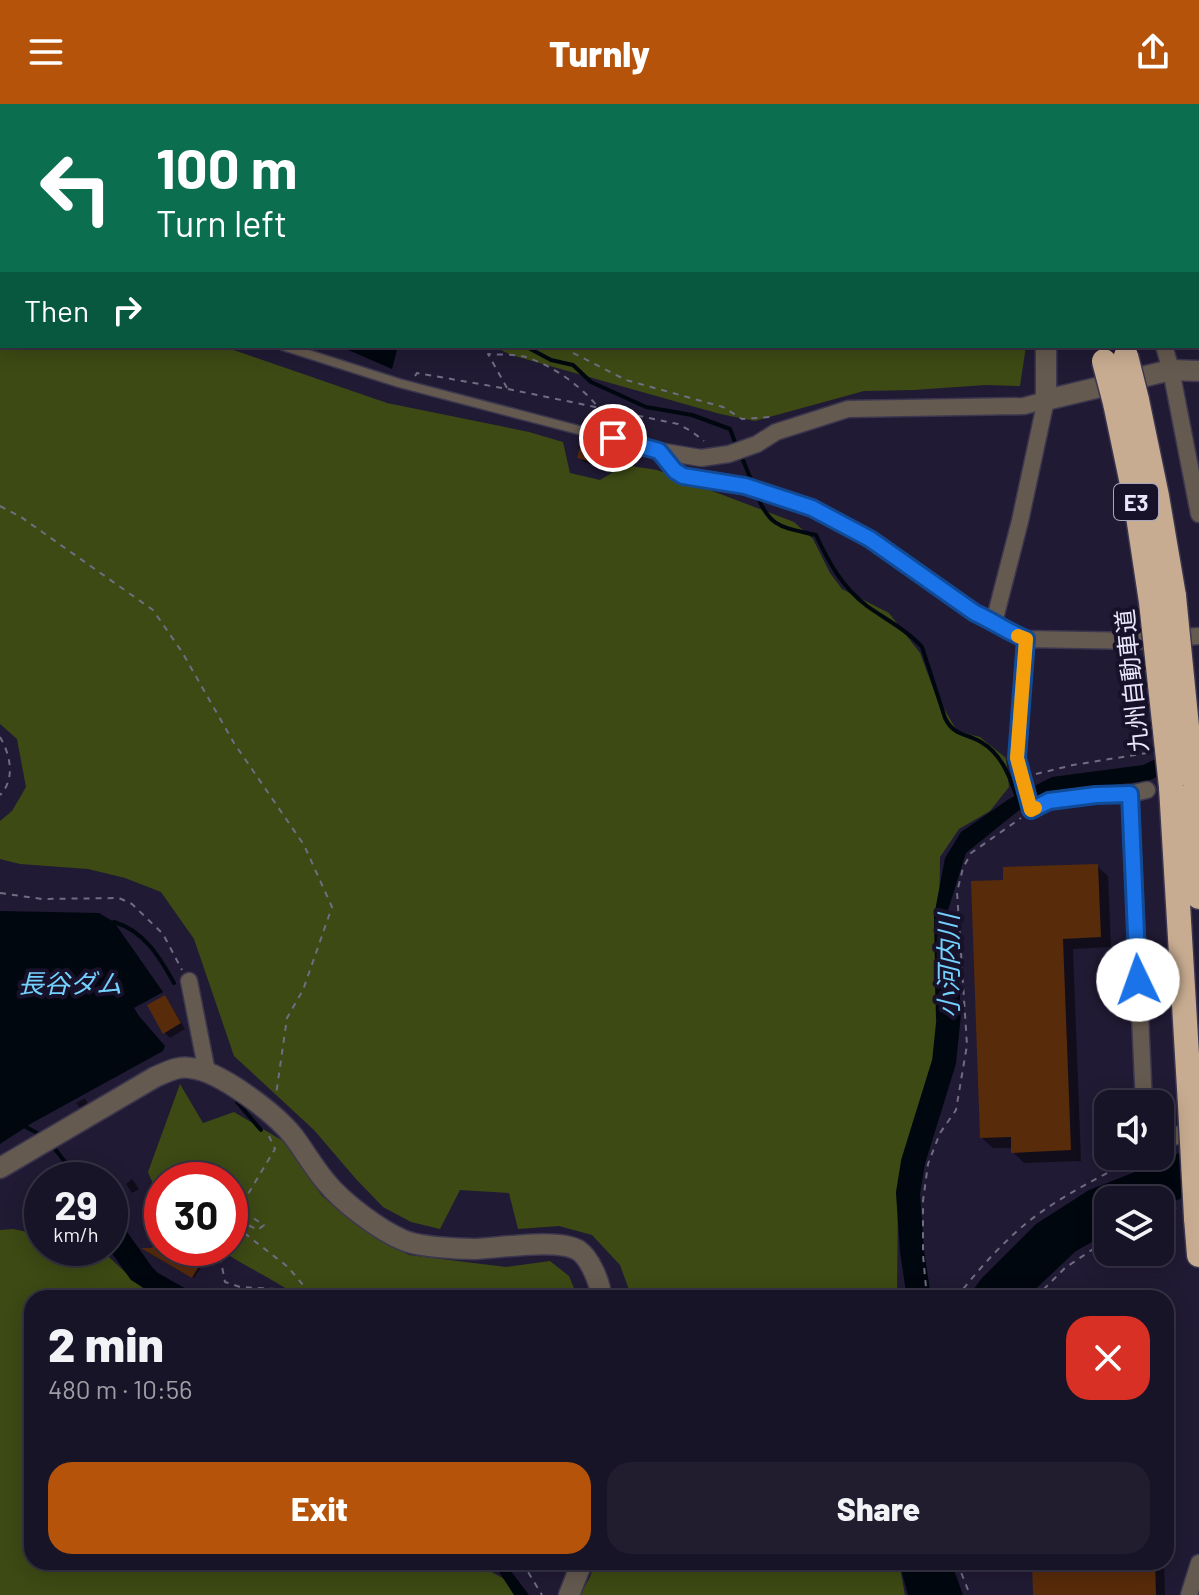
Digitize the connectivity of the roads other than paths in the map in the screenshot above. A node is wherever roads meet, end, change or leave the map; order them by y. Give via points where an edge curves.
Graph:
1 (289, 348) edge
2 (1046, 348) edge
3 (1165, 348) edge
4 (1113, 352) edge
5 (1171, 370) junction
6 (1199, 371) edge
7 (1046, 400) junction
8 (594, 434) joint
9 (659, 451) junction
10 (1199, 514) edge
11 (994, 622) junction
12 (1199, 636) edge
13 (1026, 639) junction
14 (1170, 785) junction
15 (1130, 794) junction
16 (1199, 897) edge
17 (189, 981) road end
18 (207, 1072) junction
19 (1143, 1090) edge
20 (1194, 1116) edge
21 (1174, 1133) edge
22 (0, 1168) edge
23 (1199, 1255) edge
24 (601, 1290) edge
25 (1199, 1563) edge
26 (579, 1570) edge
27 (569, 1595) edge
28 (1189, 1595) edge

1 - 8 lane
2 - 7 street
3 - 5 street
4 - 14 highway, E3, bridge via 1157,496
5 - 6 street
5 - 7 street
5 - 10 street
7 - 9 street via 1024,406 848,409 724,455 701,458
7 - 11 street
8 - 9 street
9 - 11 street via 683,476 745,486 812,508 870,539
11 - 13 street
12 - 13 street
13 - 15 street via 1017,758 1031,810 1049,801
14 - 15 street
14 - 16 highway, E3
14 - 20 highway, E3
15 - 19 street
17 - 18 street
18 - 22 street via 183,1067 155,1077
18 - 24 street via 241,1090 269,1122 292,1134 327,1183 364,1217 404,1241 473,1249 553,1244 578,1250
20 - 21 street
20 - 23 highway, E3, bridge
25 - 28 street
26 - 27 street

